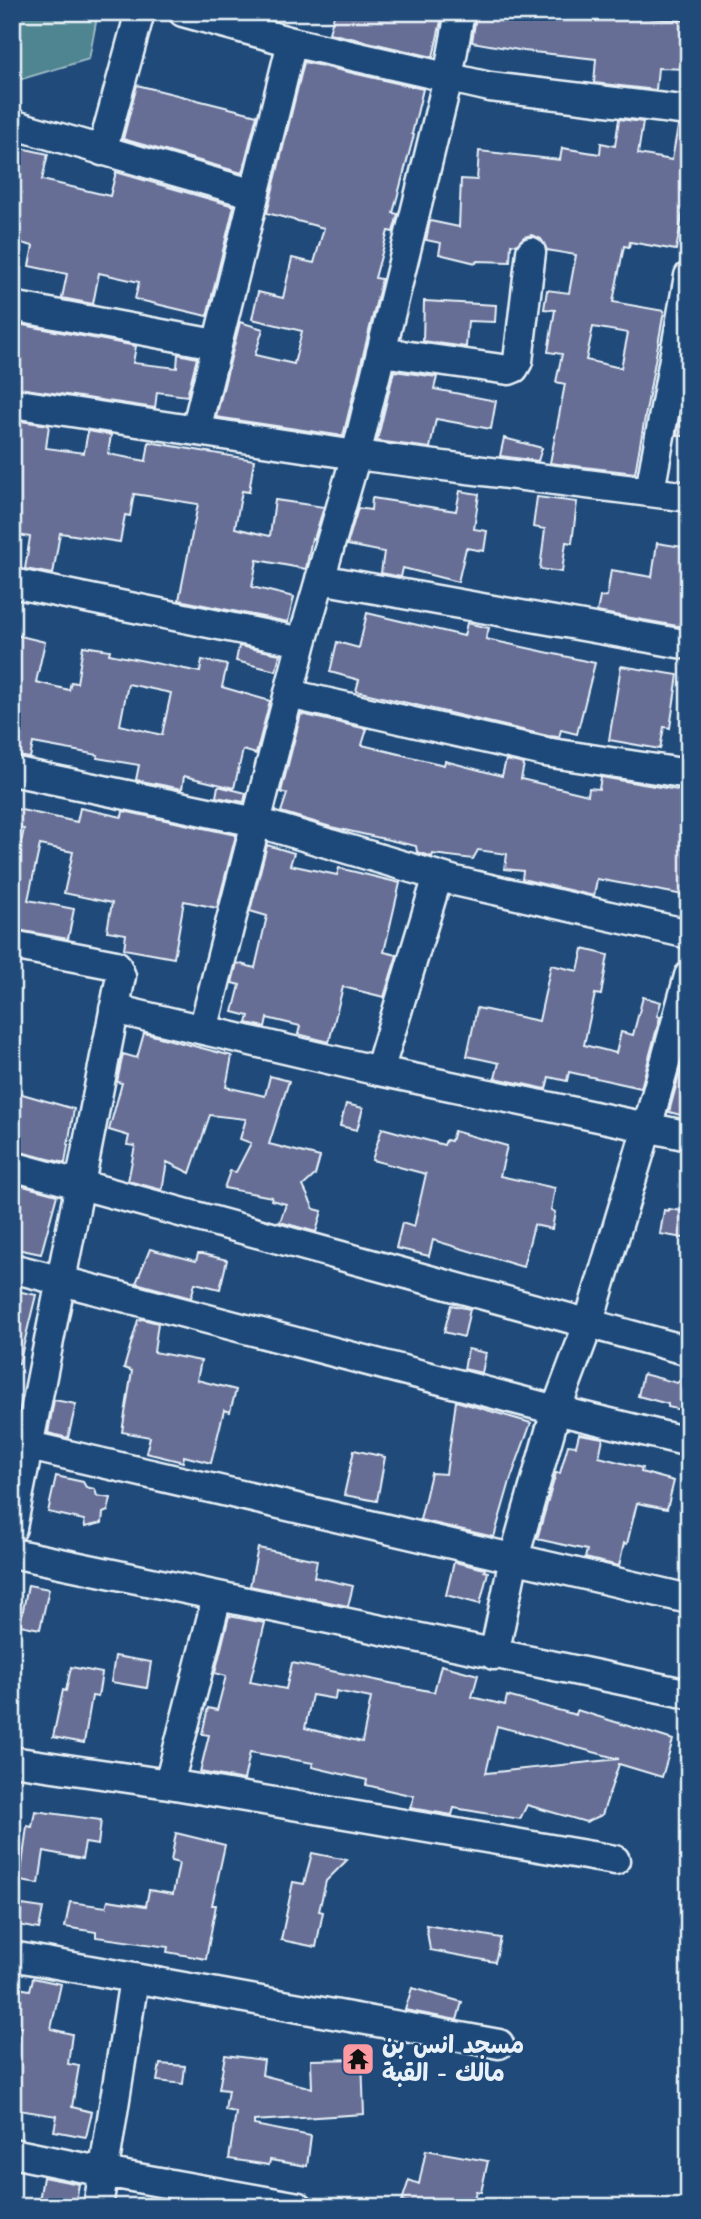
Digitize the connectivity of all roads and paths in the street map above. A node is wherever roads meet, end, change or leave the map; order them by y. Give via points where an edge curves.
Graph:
1 (140, 12) edge
2 (183, 12) edge
3 (460, 12) edge
4 (292, 42) junction
5 (448, 78) junction
6 (689, 111) edge
7 (12, 124) edge
8 (102, 151) junction
9 (254, 194) junction
10 (531, 252) dead end
11 (689, 276) edge
12 (12, 306) edge
13 (215, 344) junction
14 (381, 352) junction
15 (12, 403) edge
16 (196, 430) junction
17 (355, 455) junction
18 (650, 491) junction
19 (689, 497) edge
20 (320, 579) junction
21 (12, 583) edge
22 (302, 642) junction
23 (689, 645) edge
24 (289, 694) junction
25 (12, 771) edge
26 (689, 774) edge
27 (256, 822) junction
28 (438, 876) junction
29 (689, 934) edge
30 (12, 945) edge
31 (689, 976) edge
32 (114, 1009) junction
33 (203, 1030) junction
34 (379, 1070) junction
35 (647, 1128) junction
36 (689, 1136) edge
37 (12, 1166) edge
38 (80, 1184) junction
39 (12, 1268) edge
40 (62, 1281) junction
41 (588, 1325) junction
42 (689, 1352) edge
43 (556, 1410) junction
44 (689, 1442) edge
45 (20, 1445) edge
46 (12, 1528) edge
47 (12, 1553) edge
48 (514, 1558) junction
49 (217, 1597) junction
50 (689, 1599) edge
51 (494, 1655) junction
52 (689, 1694) edge
53 (12, 1761) edge
54 (169, 1784) junction
55 (615, 1860) dead end
56 (12, 1956) edge
57 (134, 1979) junction
58 (499, 2045) dead end
59 (12, 2152) edge
60 (104, 2172) junction
61 (98, 2207) edge
62 (299, 2207) edge

1 - 8 street
2 - 4 street
3 - 5 street
4 - 5 street
4 - 9 street
5 - 6 street via 490,88
5 - 14 street
7 - 8 street
8 - 9 street
9 - 13 street
10 - 14 street via 514,368
11 - 18 street
12 - 13 street
13 - 16 street
14 - 17 street
15 - 16 street
16 - 17 street
17 - 18 street
17 - 20 street
18 - 19 street
20 - 22 street
20 - 23 street
21 - 22 street
22 - 24 street
24 - 26 street via 545,752
24 - 27 street
25 - 27 street
27 - 28 street
27 - 33 street
28 - 29 street
28 - 34 street
30 - 32 street via 116,965 121,976
31 - 35 street
32 - 33 street
32 - 38 street
33 - 34 street
34 - 35 street
35 - 36 street
35 - 41 street
37 - 38 street
38 - 40 street
38 - 41 street
39 - 40 street
40 - 43 street
40 - 45 street
41 - 42 street
41 - 43 street
43 - 44 street
43 - 48 street
45 - 46 street
45 - 48 street
47 - 49 street
48 - 50 street
48 - 51 street
49 - 51 street
49 - 54 street
51 - 52 street
53 - 54 street
54 - 55 street
56 - 57 street
57 - 58 street
57 - 60 street
59 - 60 street
60 - 61 street
60 - 62 street

